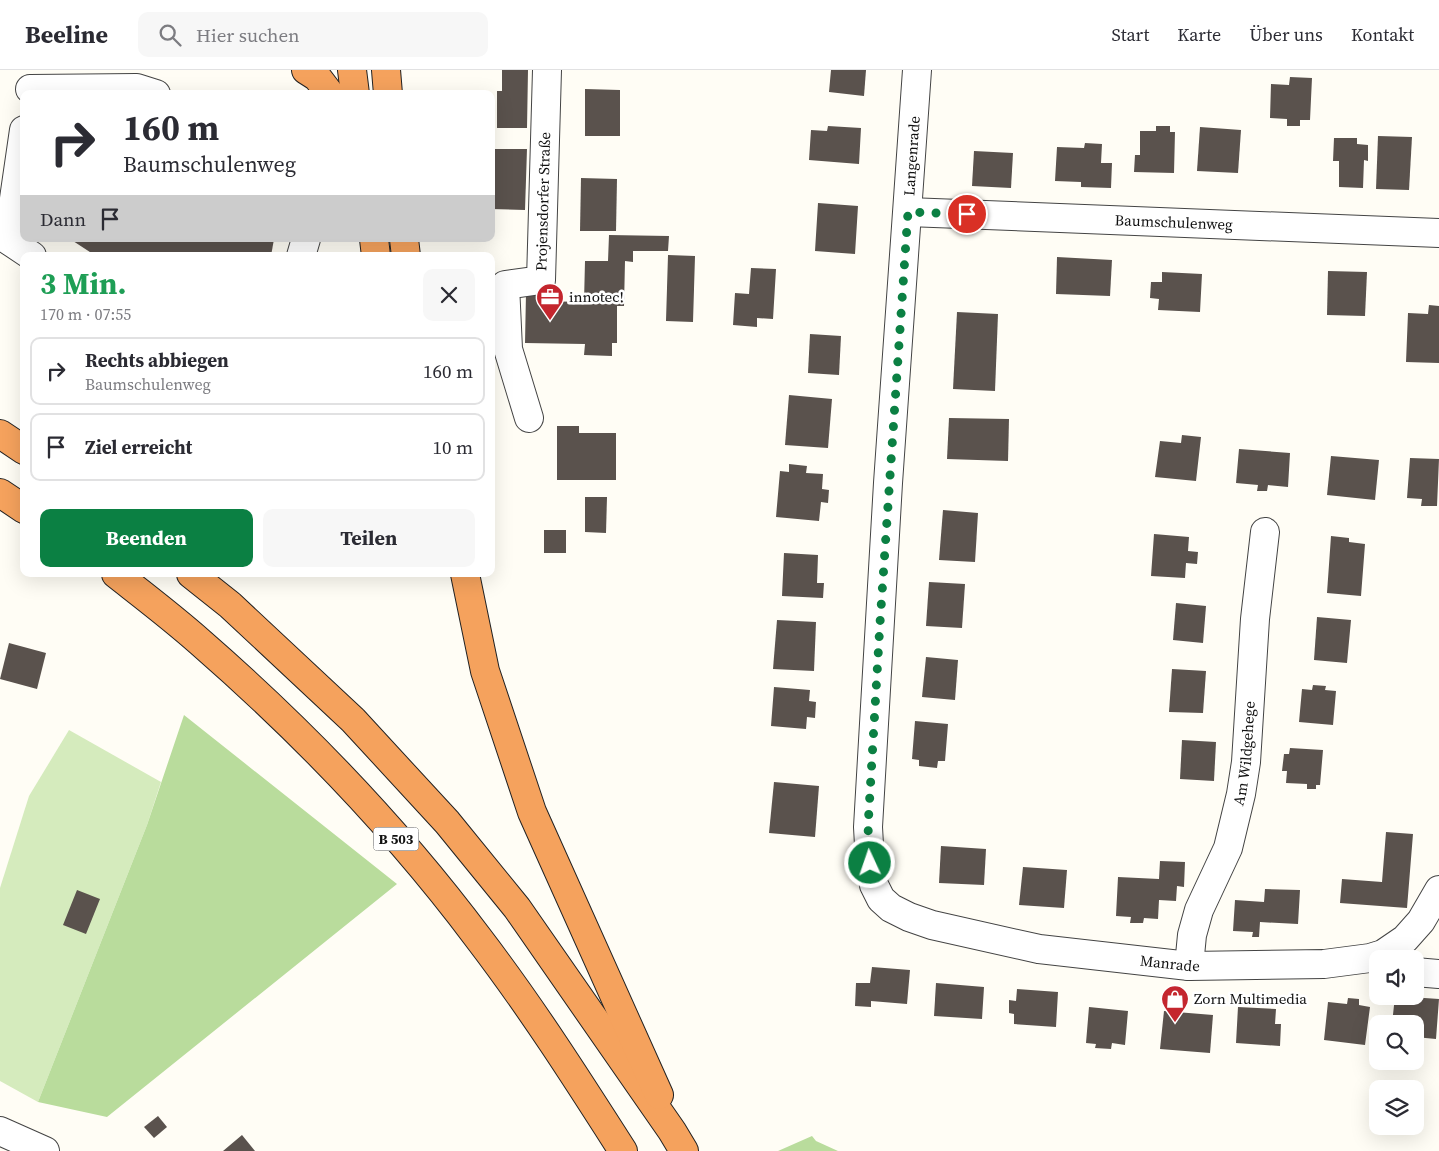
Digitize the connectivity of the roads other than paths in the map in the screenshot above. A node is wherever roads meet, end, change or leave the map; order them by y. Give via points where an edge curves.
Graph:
1 (306, 70) edge
2 (352, 70) edge
3 (547, 70) edge
4 (917, 70) edge
5 (28, 84) edge
6 (143, 90) edge
7 (327, 90) edge
8 (354, 90) edge
9 (20, 158) edge
10 (908, 212) junction
11 (1439, 233) edge
12 (26, 252) edge
13 (529, 418) dead end
14 (0, 422) edge
15 (20, 429) edge
16 (0, 434) edge
17 (20, 447) edge
18 (0, 493) edge
19 (20, 506) edge
20 (1265, 532) dead end
21 (120, 577) edge
22 (195, 577) edge
23 (466, 577) edge
24 (1439, 890) edge
25 (881, 899) joint
26 (1389, 950) edge
27 (1369, 960) edge
28 (1189, 966) junction
29 (1424, 973) edge
30 (1439, 974) edge
31 (0, 1131) edge
32 (678, 1141) edge
33 (44, 1151) edge
34 (623, 1151) edge

1 - 7 highway via 317,77
2 - 8 highway
3 - 13 street, Projensdorfer Straße via 541,280 505,285 508,349
4 - 10 street, Langenrade
5 - 6 street
9 - 12 street via 8,240
10 - 11 street, Baumschulenweg
10 - 25 street, Langenrade via 868,827 870,863 874,885
14 - 15 highway
16 - 17 highway
18 - 19 highway
20 - 28 street, Am Wildgehege via 1254,619 1246,762 1241,794 1228,848 1198,910
21 - 34 highway, B 503 via 200,642 329,764 373,812 479,938 545,1030
22 - 32 highway via 230,605 352,720 447,822 517,908
23 - 32 highway via 485,671 532,812
24 - 26 street, Manrade via 1421,921 1405,939
25 - 28 street, Manrade via 909,917 942,928 1039,949
27 - 28 street, Manrade
29 - 30 street
31 - 33 street

